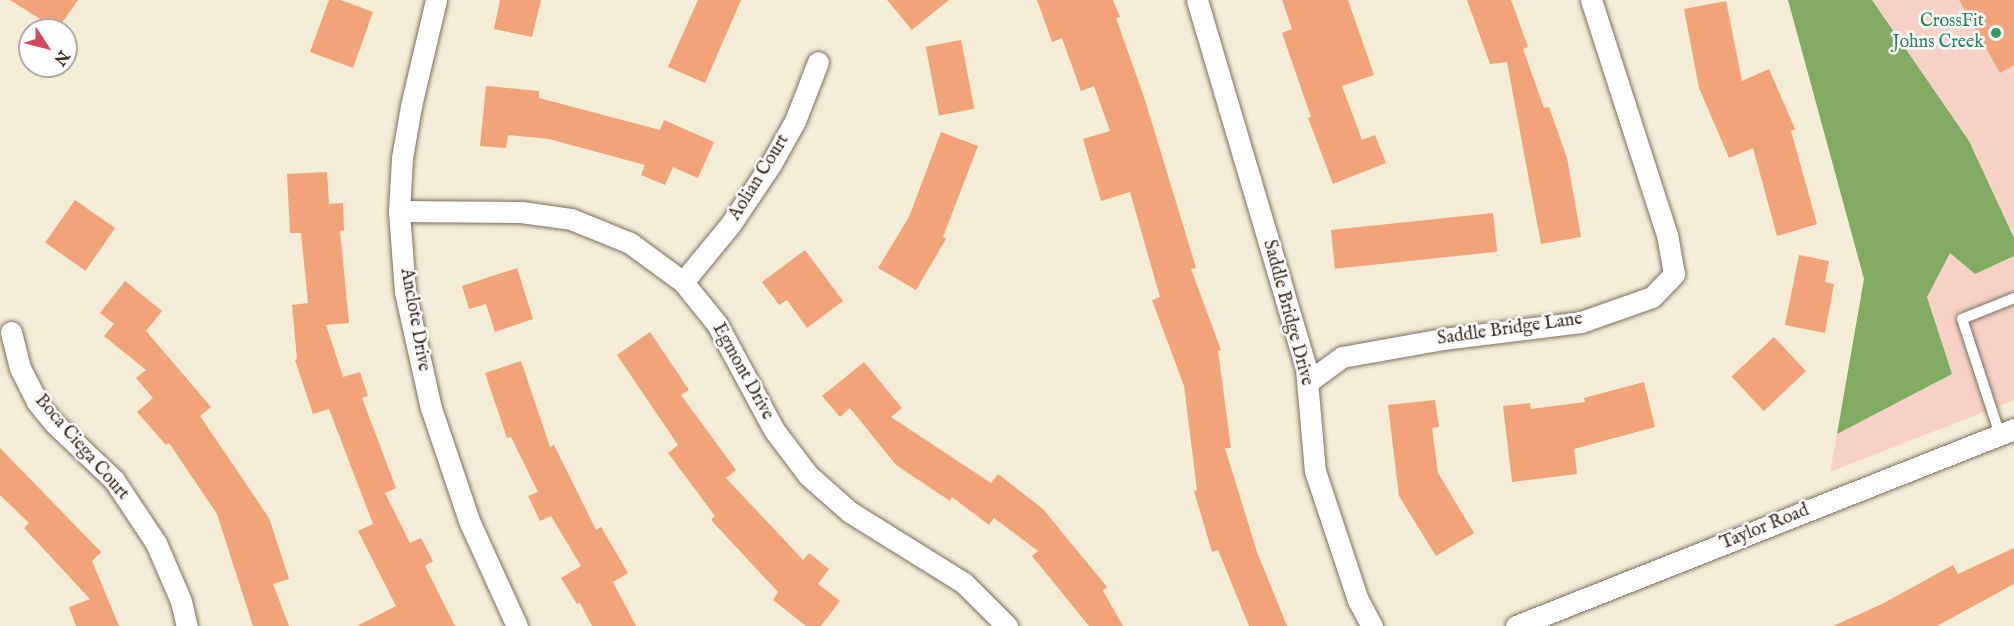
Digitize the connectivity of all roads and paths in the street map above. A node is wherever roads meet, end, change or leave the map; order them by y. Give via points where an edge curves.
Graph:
1 (436, 0) edge
2 (1197, 0) edge
3 (1591, 0) edge
4 (818, 62) dead end
5 (399, 211) junction
6 (683, 282) junction
7 (2014, 298) edge
8 (11, 332) dead end
9 (1308, 382) junction
10 (2007, 432) edge
11 (187, 626) edge
12 (518, 626) edge
13 (1007, 626) edge
14 (1372, 626) edge
15 (1516, 626) edge

1 - 5 street, Anclote Drive via 411,106 402,158
2 - 9 street, Saddle Bridge Drive
3 - 9 street, Saddle Bridge Lane via 1667,235 1674,274 1652,297 1581,322 1443,339 1342,357
4 - 6 street, Aolian Court via 795,121 771,164 730,225
5 - 6 street, Egmont Drive via 521,212 571,219 630,243
5 - 12 street, Anclote Drive via 405,292 431,408 470,523
6 - 13 street, Egmont Drive via 717,324 774,430 808,475 850,512 964,583
7 - 10 lane via 1962,319
8 - 11 street, Boca Ciega Court via 20,368 37,402 114,480 156,543 181,601
9 - 14 street, Saddle Bridge Drive via 1316,471 1358,600
10 - 15 street, Taylor Road

